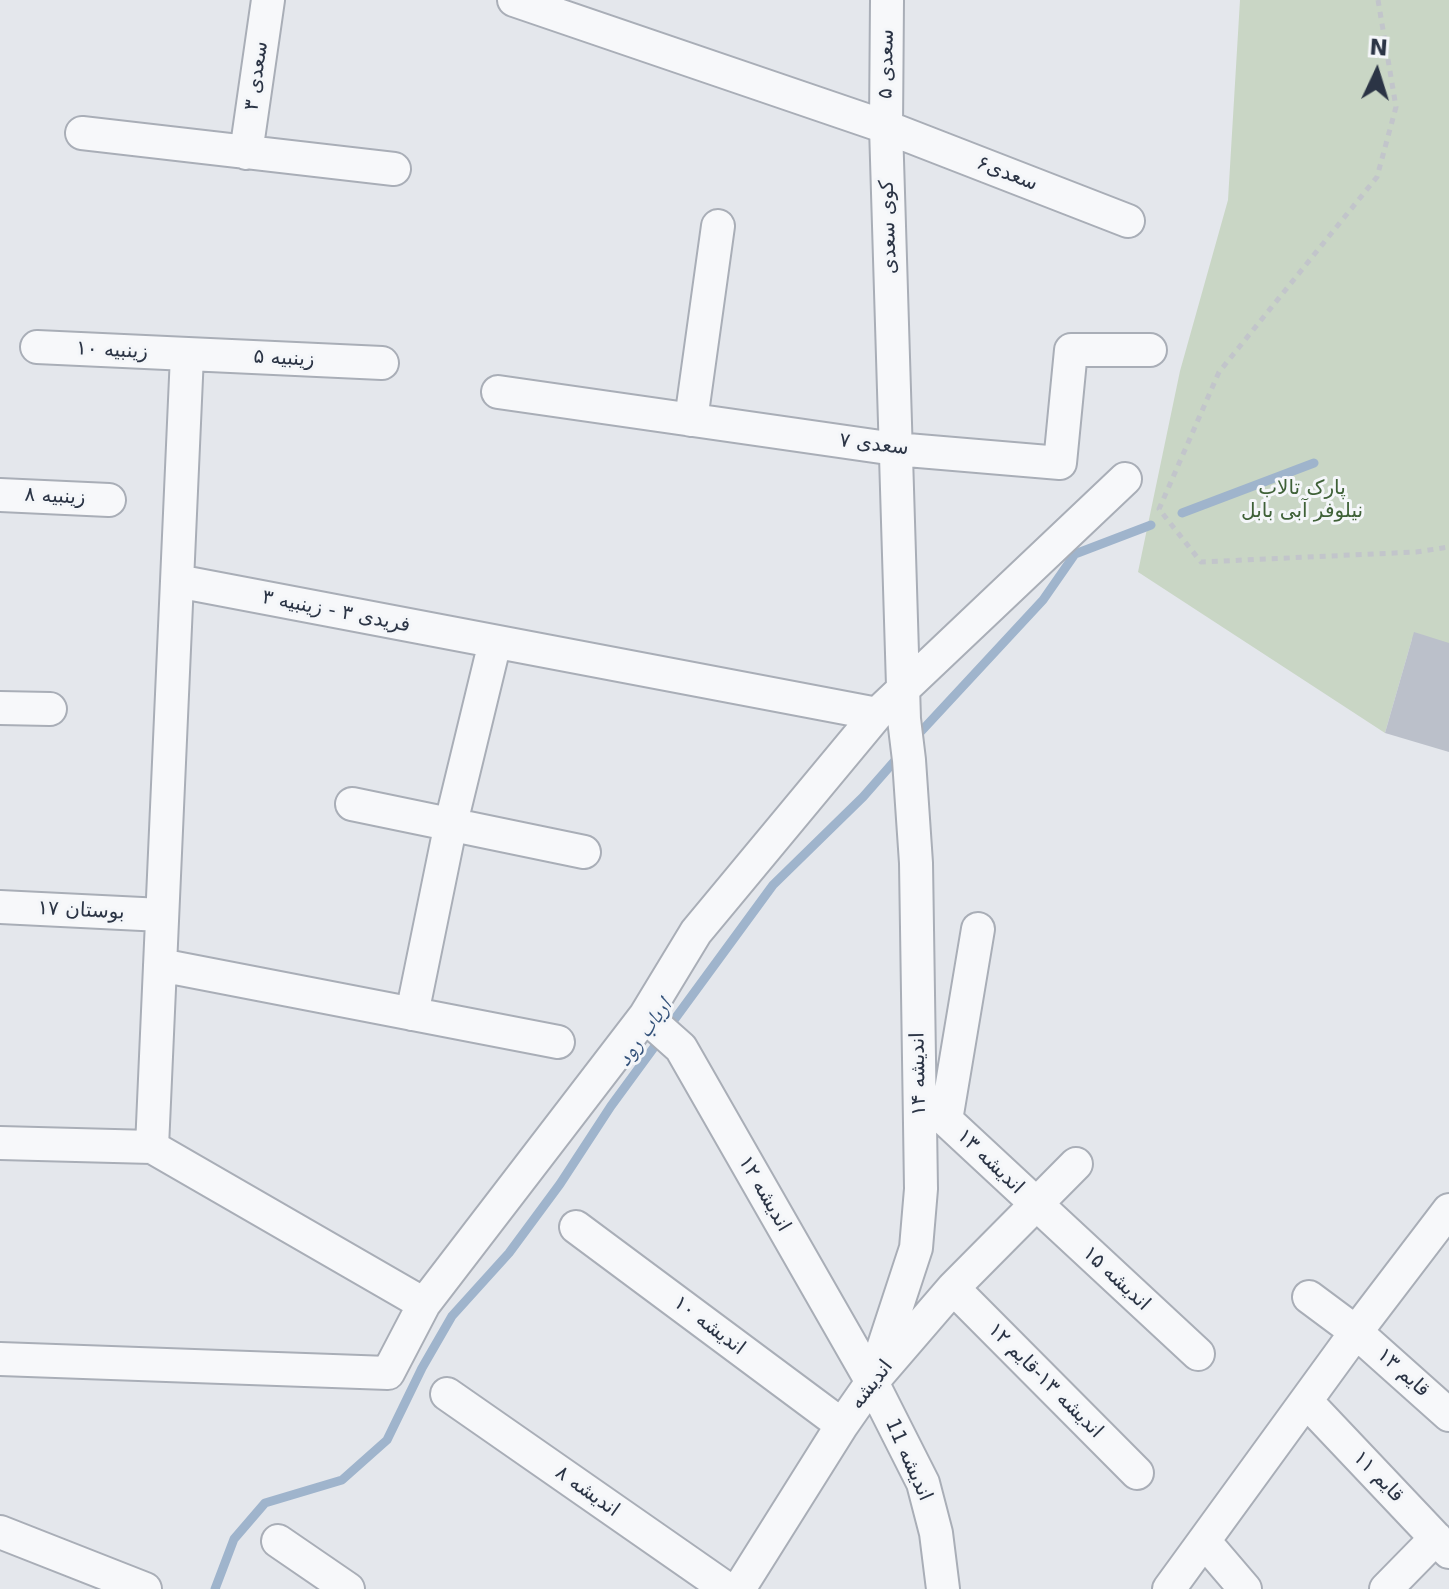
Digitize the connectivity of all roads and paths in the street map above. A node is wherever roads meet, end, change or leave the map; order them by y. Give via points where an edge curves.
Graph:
1 (268, 0) edge
2 (514, 0) edge
3 (887, 0) edge
4 (1378, 0) edge
5 (886, 127) junction
6 (82, 133) dead end
7 (246, 153) junction
8 (394, 169) dead end
9 (1128, 221) dead end
10 (718, 226) dead end
11 (37, 347) dead end
12 (1150, 350) dead end
13 (187, 355) junction
14 (382, 363) dead end
15 (498, 392) dead end
16 (691, 420) junction
17 (895, 449) junction
18 (1125, 479) dead end
19 (0, 495) edge
20 (109, 500) dead end
21 (1449, 547) edge
22 (177, 581) junction
23 (495, 642) junction
24 (894, 707) junction
25 (0, 708) edge
26 (50, 709) dead end
27 (352, 804) dead end
28 (451, 823) junction
29 (584, 852) dead end
30 (0, 907) edge
31 (162, 915) junction
32 (978, 929) dead end
33 (160, 965) junction
34 (412, 1014) junction
35 (645, 1016) junction
36 (558, 1042) dead end
37 (0, 1143) edge
38 (152, 1147) junction
39 (1076, 1164) dead end
40 (1035, 1205) junction
41 (1449, 1210) edge
42 (576, 1227) dead end
43 (953, 1288) junction
44 (1309, 1297) dead end
45 (424, 1304) junction
46 (1356, 1332) junction
47 (1198, 1354) dead end
48 (0, 1359) edge
49 (872, 1382) junction
50 (447, 1394) dead end
51 (1306, 1401) junction
52 (1449, 1415) edge
53 (842, 1425) junction
54 (1137, 1473) dead end
55 (0, 1532) edge
56 (278, 1541) dead end
57 (1204, 1541) junction
58 (1442, 1545) edge
59 (145, 1589) edge
60 (348, 1589) edge
61 (727, 1589) edge
62 (739, 1589) edge
63 (943, 1589) edge
64 (1169, 1589) edge
65 (1245, 1589) edge
66 (1386, 1589) edge

1 - 7 street, سعدی ۳
2 - 5 street
3 - 5 street, سعدی ۵
4 - 21 path via 1396,107 1377,177 1219,372 1159,509 1201,562
5 - 9 street, سعدی۶
5 - 17 street, کوی سعدی
6 - 7 street
7 - 8 street
10 - 16 street
11 - 13 street, زینبیه ۱۰
12 - 17 street, سعدی ۷ via 1071,350 1060,463
13 - 14 street, زینبیه ۵
13 - 22 street
15 - 16 street, سعدی ۷
16 - 17 street, سعدی ۷
17 - 24 street, کوی سعدی
18 - 24 street
19 - 20 street, زینبیه ۸
22 - 23 street, فریدی ۳ - زینبیه ۳
22 - 31 street
23 - 24 street, فریدی ۳ - زینبیه ۳
23 - 28 street
24 - 35 street via 696,932
24 - 49 street, اندیشه ۱۴ via 909,760 916,863 921,1189 916,1248
25 - 26 street
27 - 28 street
28 - 29 street
28 - 34 street
30 - 31 street, بوستان ۱۷
31 - 33 street
32 - 40 street, اندیشه ۱۳ via 946,1120
33 - 34 street
33 - 38 street
34 - 36 street
35 - 45 street
35 - 49 street, اندیشه ۱۲ via 681,1048
37 - 38 street
38 - 45 street
39 - 40 street, اندیشه
40 - 43 street, اندیشه
40 - 47 street, اندیشه ۱۵
41 - 46 street
42 - 53 street, اندیشه ۱۰
43 - 49 street, اندیشه
43 - 54 street, اندیشه ۱۳-قایم ۱۲
44 - 46 street, قایم ۱۳
45 - 48 street via 388,1373
46 - 51 street
46 - 52 street, قایم ۱۳
49 - 53 street, اندیشه
49 - 63 street, اندیشه 11 via 923,1483
50 - 61 street, اندیشه ۸
51 - 57 street
51 - 58 street, قایم ۱۱
53 - 62 street, اندیشه
55 - 59 street
56 - 60 street
57 - 64 street
57 - 65 street
58 - 66 street

